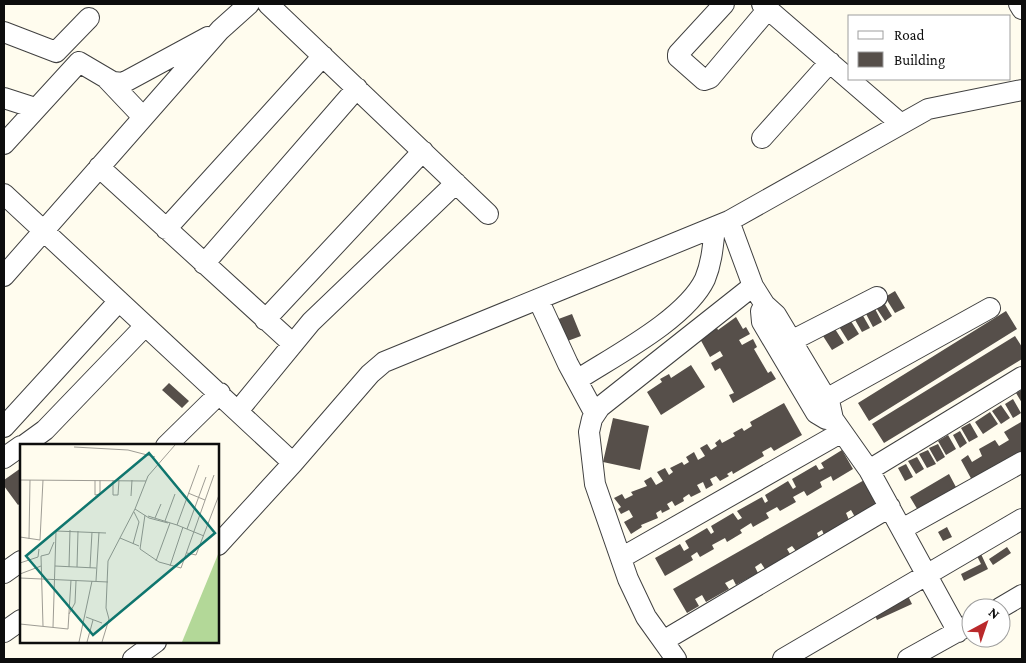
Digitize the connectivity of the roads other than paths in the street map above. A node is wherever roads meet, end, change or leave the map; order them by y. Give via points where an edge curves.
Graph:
1 (249, 4) edge
2 (268, 4) edge
3 (724, 4) edge
4 (1019, 4) edge
5 (765, 6) edge
6 (1022, 8) edge
7 (89, 18) dead end
8 (220, 30) junction
9 (4, 32) edge
10 (323, 56) junction
11 (830, 62) junction
12 (108, 78) junction
13 (848, 78) edge
14 (851, 80) edge
15 (356, 88) junction
16 (1022, 90) edge
17 (4, 98) edge
18 (35, 108) junction
19 (143, 117) junction
20 (901, 124) junction
21 (762, 138) dead end
22 (4, 144) edge
23 (423, 151) junction
24 (99, 167) junction
25 (456, 183) junction
26 (4, 194) edge
27 (488, 214) dead end
28 (722, 224) junction
29 (166, 229) junction
30 (43, 230) junction
31 (204, 264) junction
32 (4, 276) edge
33 (753, 286) junction
34 (876, 297) dead end
35 (538, 299) junction
36 (119, 301) junction
37 (765, 305) junction
38 (990, 308) dead end
39 (265, 320) junction
40 (145, 326) junction
41 (791, 341) junction
42 (293, 344) junction
43 (1022, 377) edge
44 (576, 380) junction
45 (220, 393) junction
46 (826, 399) junction
47 (238, 411) junction
48 (595, 414) junction
49 (838, 426) junction
50 (4, 427) edge
51 (25, 444) edge
52 (168, 444) edge
53 (20, 447) edge
54 (4, 458) edge
55 (1022, 462) edge
56 (293, 463) junction
57 (868, 470) junction
58 (890, 507) junction
59 (1022, 519) edge
60 (902, 529) junction
61 (219, 544) edge
62 (621, 558) junction
63 (20, 562) edge
64 (4, 573) edge
65 (926, 574) junction
66 (1022, 595) edge
67 (1011, 602) edge
68 (20, 621) edge
69 (961, 624) edge
70 (961, 630) edge
71 (4, 632) edge
72 (663, 641) junction
73 (155, 643) edge
74 (807, 653) edge
75 (133, 659) edge
76 (676, 659) edge
77 (783, 659) edge
78 (908, 659) edge

1 - 8 street
2 - 10 street
3 - 5 street via 678,54 704,80 710,78
4 - 6 street
5 - 11 street
7 - 9 street via 56,52
8 - 12 street via 123,83
8 - 19 street
10 - 15 street
10 - 29 street
11 - 13 street
11 - 21 street
12 - 18 street via 79,62
12 - 19 street
14 - 20 street
15 - 23 street
15 - 31 street
16 - 20 street via 928,109
17 - 18 street
18 - 22 street
19 - 24 street
20 - 28 street
23 - 25 street
23 - 39 street
24 - 29 street
24 - 30 street
25 - 27 street
25 - 42 street via 341,291
26 - 30 street
28 - 33 street
28 - 35 street
28 - 44 street via 712,259 695,295 666,321
29 - 31 street
30 - 32 street
30 - 36 street
31 - 39 street
33 - 37 street
33 - 48 street
34 - 41 street
35 - 44 street
35 - 56 street via 384,362
36 - 40 street
36 - 50 street
37 - 41 street via 776,315
37 - 49 street via 761,311 762,322 816,413
38 - 46 street
39 - 42 street
40 - 45 street
40 - 51 street via 45,430
41 - 46 street
42 - 47 street
43 - 57 street
44 - 48 street
45 - 47 street
45 - 52 street
46 - 49 street
47 - 56 street
48 - 62 street via 589,432 595,484
49 - 57 street
49 - 62 street
53 - 54 street
55 - 60 street
56 - 61 street
57 - 58 street
58 - 60 street
58 - 72 street
59 - 65 street
60 - 65 street
62 - 72 street via 646,618
63 - 64 street
65 - 69 street
65 - 74 street
66 - 67 street
68 - 71 street
70 - 78 street
72 - 76 street
73 - 75 street
74 - 77 street

